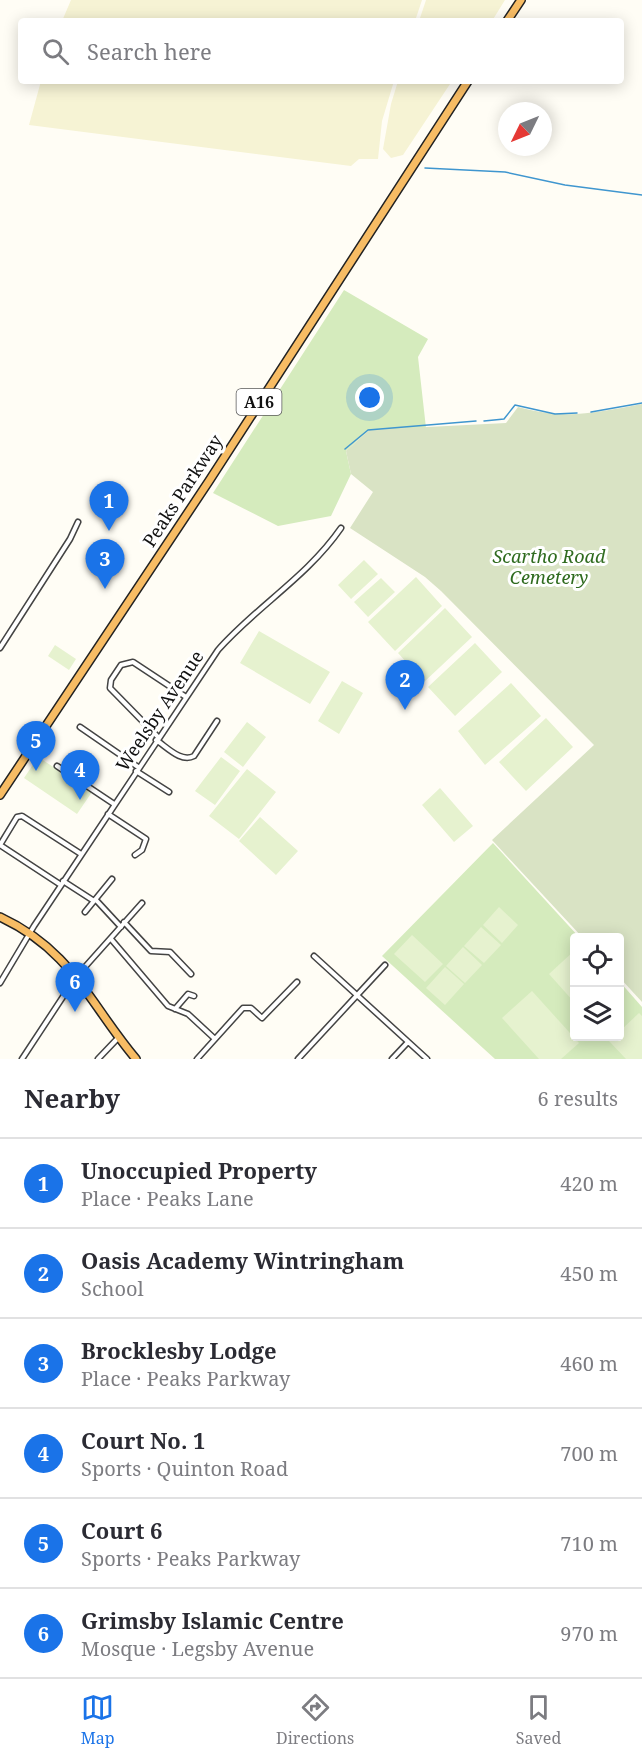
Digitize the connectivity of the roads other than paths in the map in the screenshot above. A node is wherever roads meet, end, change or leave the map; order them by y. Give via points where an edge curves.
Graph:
1 (521, 0) edge
2 (509, 18) edge
3 (466, 84) edge
4 (78, 522) dead end
5 (341, 528) dead end
6 (0, 648) edge
7 (186, 697) junction
8 (217, 721) dead end
9 (80, 727) dead end
10 (157, 739) junction
11 (57, 766) dead end
12 (137, 769) junction
13 (169, 792) dead end
14 (0, 795) edge
15 (114, 804) junction
16 (108, 814) junction
17 (81, 854) junction
18 (135, 855) dead end
19 (112, 879) dead end
20 (62, 883) junction
21 (95, 900) junction
22 (141, 903) dead end
23 (85, 912) dead end
24 (0, 917) edge
25 (124, 922) junction
26 (120, 927) junction
27 (32, 933) junction
28 (111, 939) junction
29 (314, 956) dead end
30 (385, 965) dead end
31 (190, 974) dead end
32 (76, 977) junction
33 (0, 982) edge
34 (297, 982) dead end
35 (357, 995) junction
36 (194, 996) dead end
37 (175, 1009) junction
38 (119, 1038) junction
39 (215, 1039) junction
40 (408, 1042) junction
41 (22, 1059) edge
42 (98, 1059) edge
43 (136, 1059) edge
44 (197, 1059) edge
45 (298, 1059) edge
46 (392, 1059) edge
47 (427, 1059) edge

1 - 2 highway
3 - 14 highway, Peaks Parkway / A16
4 - 6 street
5 - 7 street, Weelsby Avenue via 310,567 230,636
7 - 10 street, Weelsby Avenue
7 - 10 street via 133,662 121,665 110,684 112,692
8 - 10 street via 189,759
9 - 12 street
10 - 12 street, Weelsby Avenue
11 - 15 street
12 - 13 street
12 - 15 street, Weelsby Avenue
15 - 16 street, Weelsby Avenue
16 - 17 street, Weelsby Avenue
16 - 18 street via 146,839
17 - 20 street, Weelsby Avenue
17 - 20 street via 22,816 17,817 0,845
19 - 21 street
20 - 21 street
20 - 27 street, Weelsby Avenue
21 - 23 street
21 - 26 street
22 - 25 street
24 - 27 highway
25 - 26 street
25 - 31 street via 152,951 170,952
26 - 28 street
27 - 32 highway
27 - 33 street, Weelsby Avenue
28 - 32 street
28 - 37 street via 168,1006
29 - 35 street
30 - 35 street
32 - 38 highway
32 - 41 street
34 - 39 street via 262,1018 248,1007 240,1010
35 - 40 street
35 - 45 street
36 - 37 street via 188,994
37 - 39 street via 188,1014
38 - 42 street
38 - 43 highway
39 - 44 street
40 - 46 street
40 - 47 street

